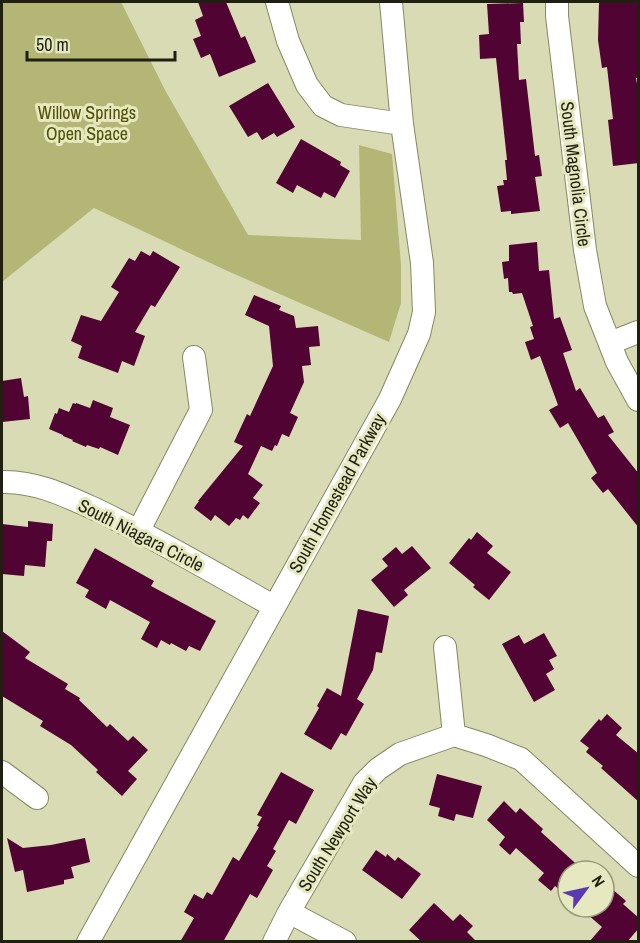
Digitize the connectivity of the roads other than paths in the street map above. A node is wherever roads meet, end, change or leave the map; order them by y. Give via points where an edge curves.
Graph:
1 (277, 2) edge
2 (391, 2) edge
3 (557, 2) edge
4 (402, 124) junction
5 (639, 332) edge
6 (610, 343) junction
7 (194, 357) dead end
8 (639, 400) edge
9 (2, 482) edge
10 (139, 530) junction
11 (273, 606) junction
12 (445, 647) dead end
13 (454, 735) junction
14 (2, 772) edge
15 (38, 798) dead end
16 (639, 866) edge
17 (289, 912) junction
18 (87, 942) edge
19 (274, 942) edge
20 (345, 942) edge

1 - 4 street via 307,85 323,106 341,115
2 - 4 street, South Homestead Parkway
3 - 6 street, South Magnolia Circle via 585,250 595,306
4 - 11 street, South Homestead Parkway via 422,263 424,312 419,334 390,399
5 - 6 street
6 - 8 street, South Magnolia Circle
7 - 10 street via 201,410
9 - 10 street, South Niagara Circle via 35,484
10 - 11 street, South Niagara Circle
11 - 18 street, South Homestead Parkway
12 - 13 street
13 - 16 street via 521,759
13 - 17 street, South Newport Way via 400,754 364,783
14 - 15 street
17 - 19 street, South Newport Way
17 - 20 street

